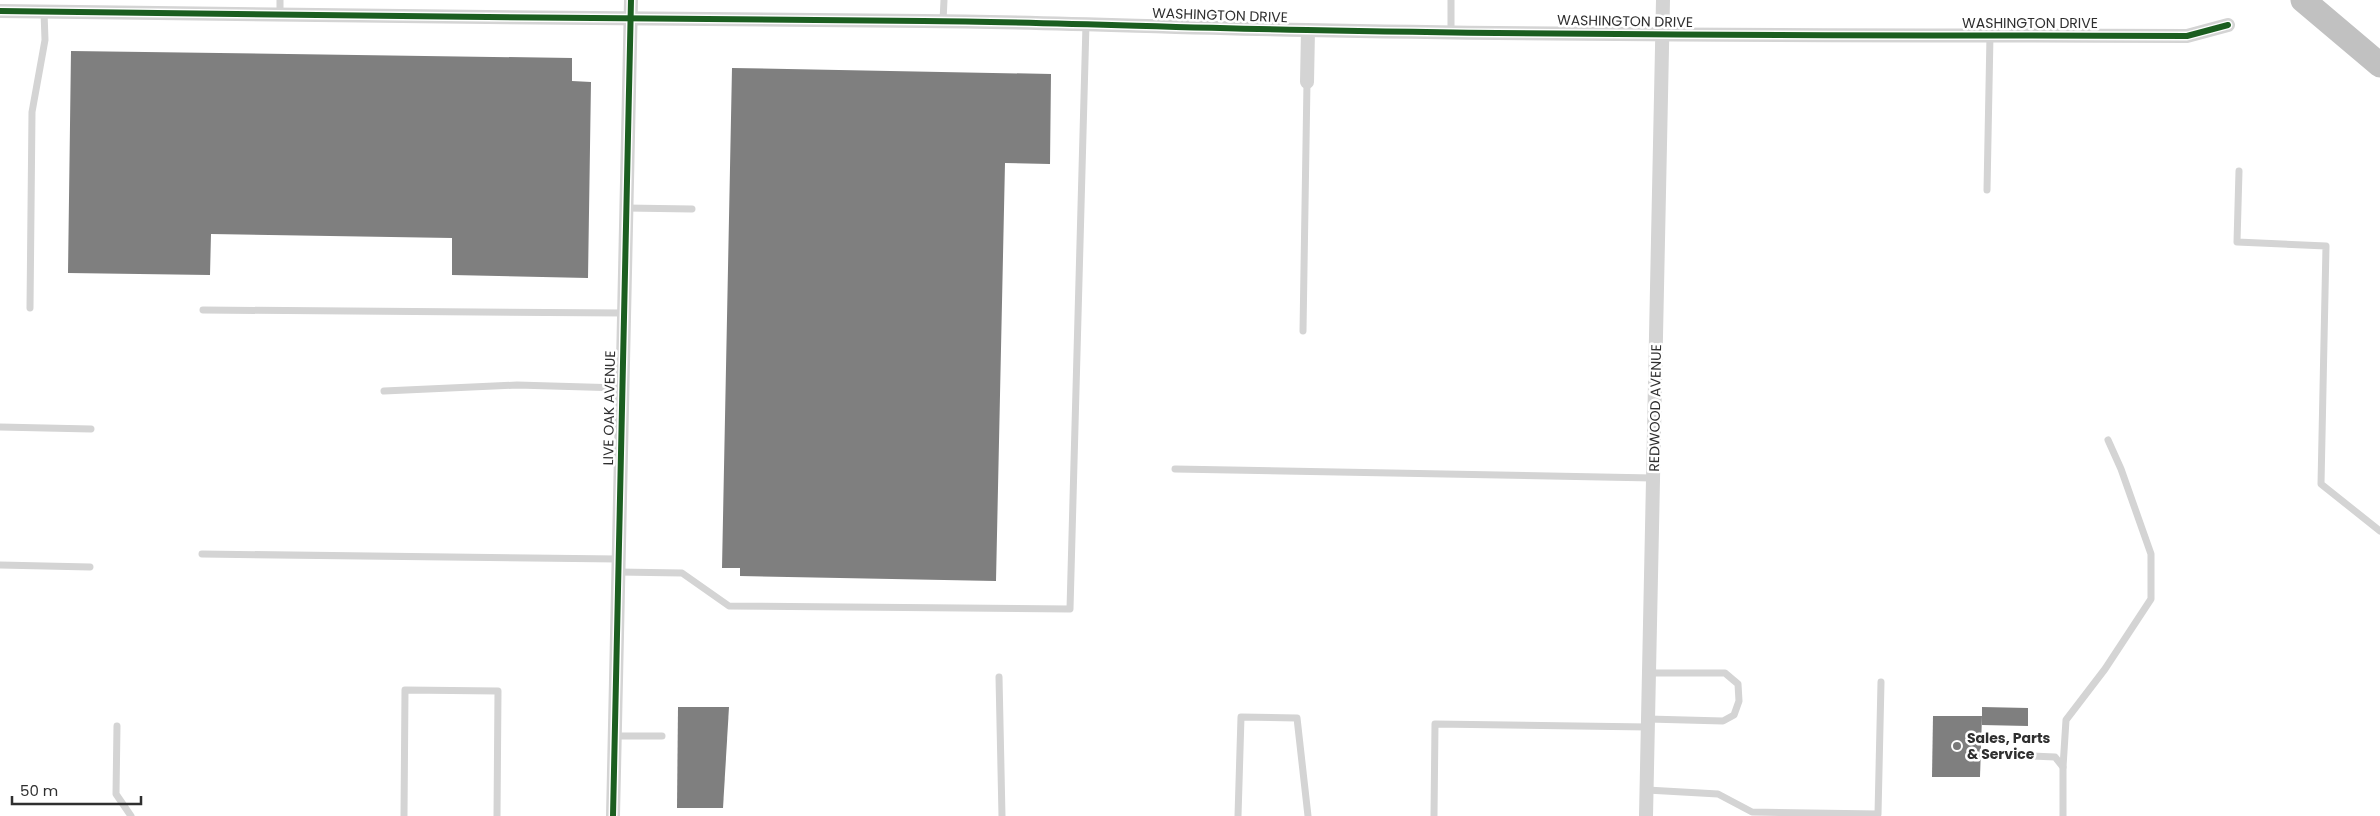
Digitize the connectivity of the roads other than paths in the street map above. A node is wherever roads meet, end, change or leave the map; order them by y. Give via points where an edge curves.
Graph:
1 (280, 0) edge
2 (631, 0) edge
3 (944, 0) edge
4 (1451, 0) edge
5 (1663, 0) edge
6 (2303, 0) edge
7 (0, 11) edge
8 (44, 12) junction
9 (280, 17) junction
10 (631, 17) junction
11 (943, 21) junction
12 (1086, 24) junction
13 (2228, 25) dead end
14 (1308, 30) junction
15 (1451, 32) junction
16 (1662, 34) junction
17 (1990, 35) junction
18 (2380, 65) edge
19 (1307, 82) joint
20 (2239, 171) dead end
21 (1987, 190) dead end
22 (626, 208) junction
23 (692, 209) dead end
24 (30, 308) dead end
25 (203, 310) dead end
26 (624, 313) junction
27 (1302, 331) dead end
28 (622, 388) junction
29 (384, 391) dead end
30 (0, 428) edge
31 (91, 429) dead end
32 (2108, 440) dead end
33 (1175, 469) dead end
34 (1653, 478) junction
35 (2380, 532) edge
36 (202, 554) dead end
37 (0, 565) edge
38 (618, 566) junction
39 (90, 567) dead end
40 (1649, 672) junction
41 (998, 677) dead end
42 (1881, 682) dead end
43 (1648, 723) junction
44 (117, 726) dead end
45 (615, 736) junction
46 (662, 736) dead end
47 (2008, 755) dead end
48 (2063, 767) junction
49 (1647, 790) junction
50 (1810, 815) edge
51 (131, 816) edge
52 (404, 816) edge
53 (497, 816) edge
54 (613, 816) edge
55 (1002, 816) edge
56 (1238, 816) edge
57 (1308, 816) edge
58 (1434, 816) edge
59 (1646, 816) edge
60 (2063, 816) edge

1 - 9 lane
2 - 10 street, LIVE OAK AVENUE
3 - 11 lane
4 - 15 lane
5 - 16 street, REDWOOD AVENUE
6 - 18 highway
7 - 8 street, WASHINGTON DRIVE
8 - 9 street, WASHINGTON DRIVE
8 - 24 lane via 45,40 32,112
9 - 10 street, WASHINGTON DRIVE
10 - 11 street, WASHINGTON DRIVE
10 - 22 street, LIVE OAK AVENUE
11 - 12 street, WASHINGTON DRIVE
12 - 14 street, WASHINGTON DRIVE
12 - 38 lane via 1070,610 729,606 682,572
13 - 17 street, WASHINGTON DRIVE via 2187,36
14 - 15 street, WASHINGTON DRIVE
14 - 19 street
15 - 16 street, WASHINGTON DRIVE
16 - 17 street, WASHINGTON DRIVE
16 - 34 street, REDWOOD AVENUE
17 - 21 lane
19 - 27 lane
20 - 35 lane via 2237,242 2326,246 2321,484
22 - 23 lane
22 - 26 street, LIVE OAK AVENUE
25 - 26 lane
26 - 28 street, LIVE OAK AVENUE
28 - 29 lane via 518,385
28 - 38 street, LIVE OAK AVENUE
30 - 31 lane
32 - 48 lane via 2151,554 2151,599 2066,720
33 - 34 lane
34 - 40 street, REDWOOD AVENUE
36 - 38 lane
37 - 39 lane
38 - 45 street, LIVE OAK AVENUE
40 - 43 street, REDWOOD AVENUE
40 - 43 lane via 1725,673 1738,684 1739,702 1734,715 1723,720
41 - 55 lane
42 - 50 lane via 1878,814
43 - 49 street, REDWOOD AVENUE
43 - 58 lane via 1435,724
44 - 51 lane via 116,794
45 - 46 lane
45 - 54 street, LIVE OAK AVENUE
47 - 48 lane via 2055,757
48 - 60 lane
49 - 50 lane via 1718,794 1752,812
49 - 59 street, REDWOOD AVENUE
52 - 53 lane via 405,690 498,691
56 - 57 lane via 1241,717 1297,718

